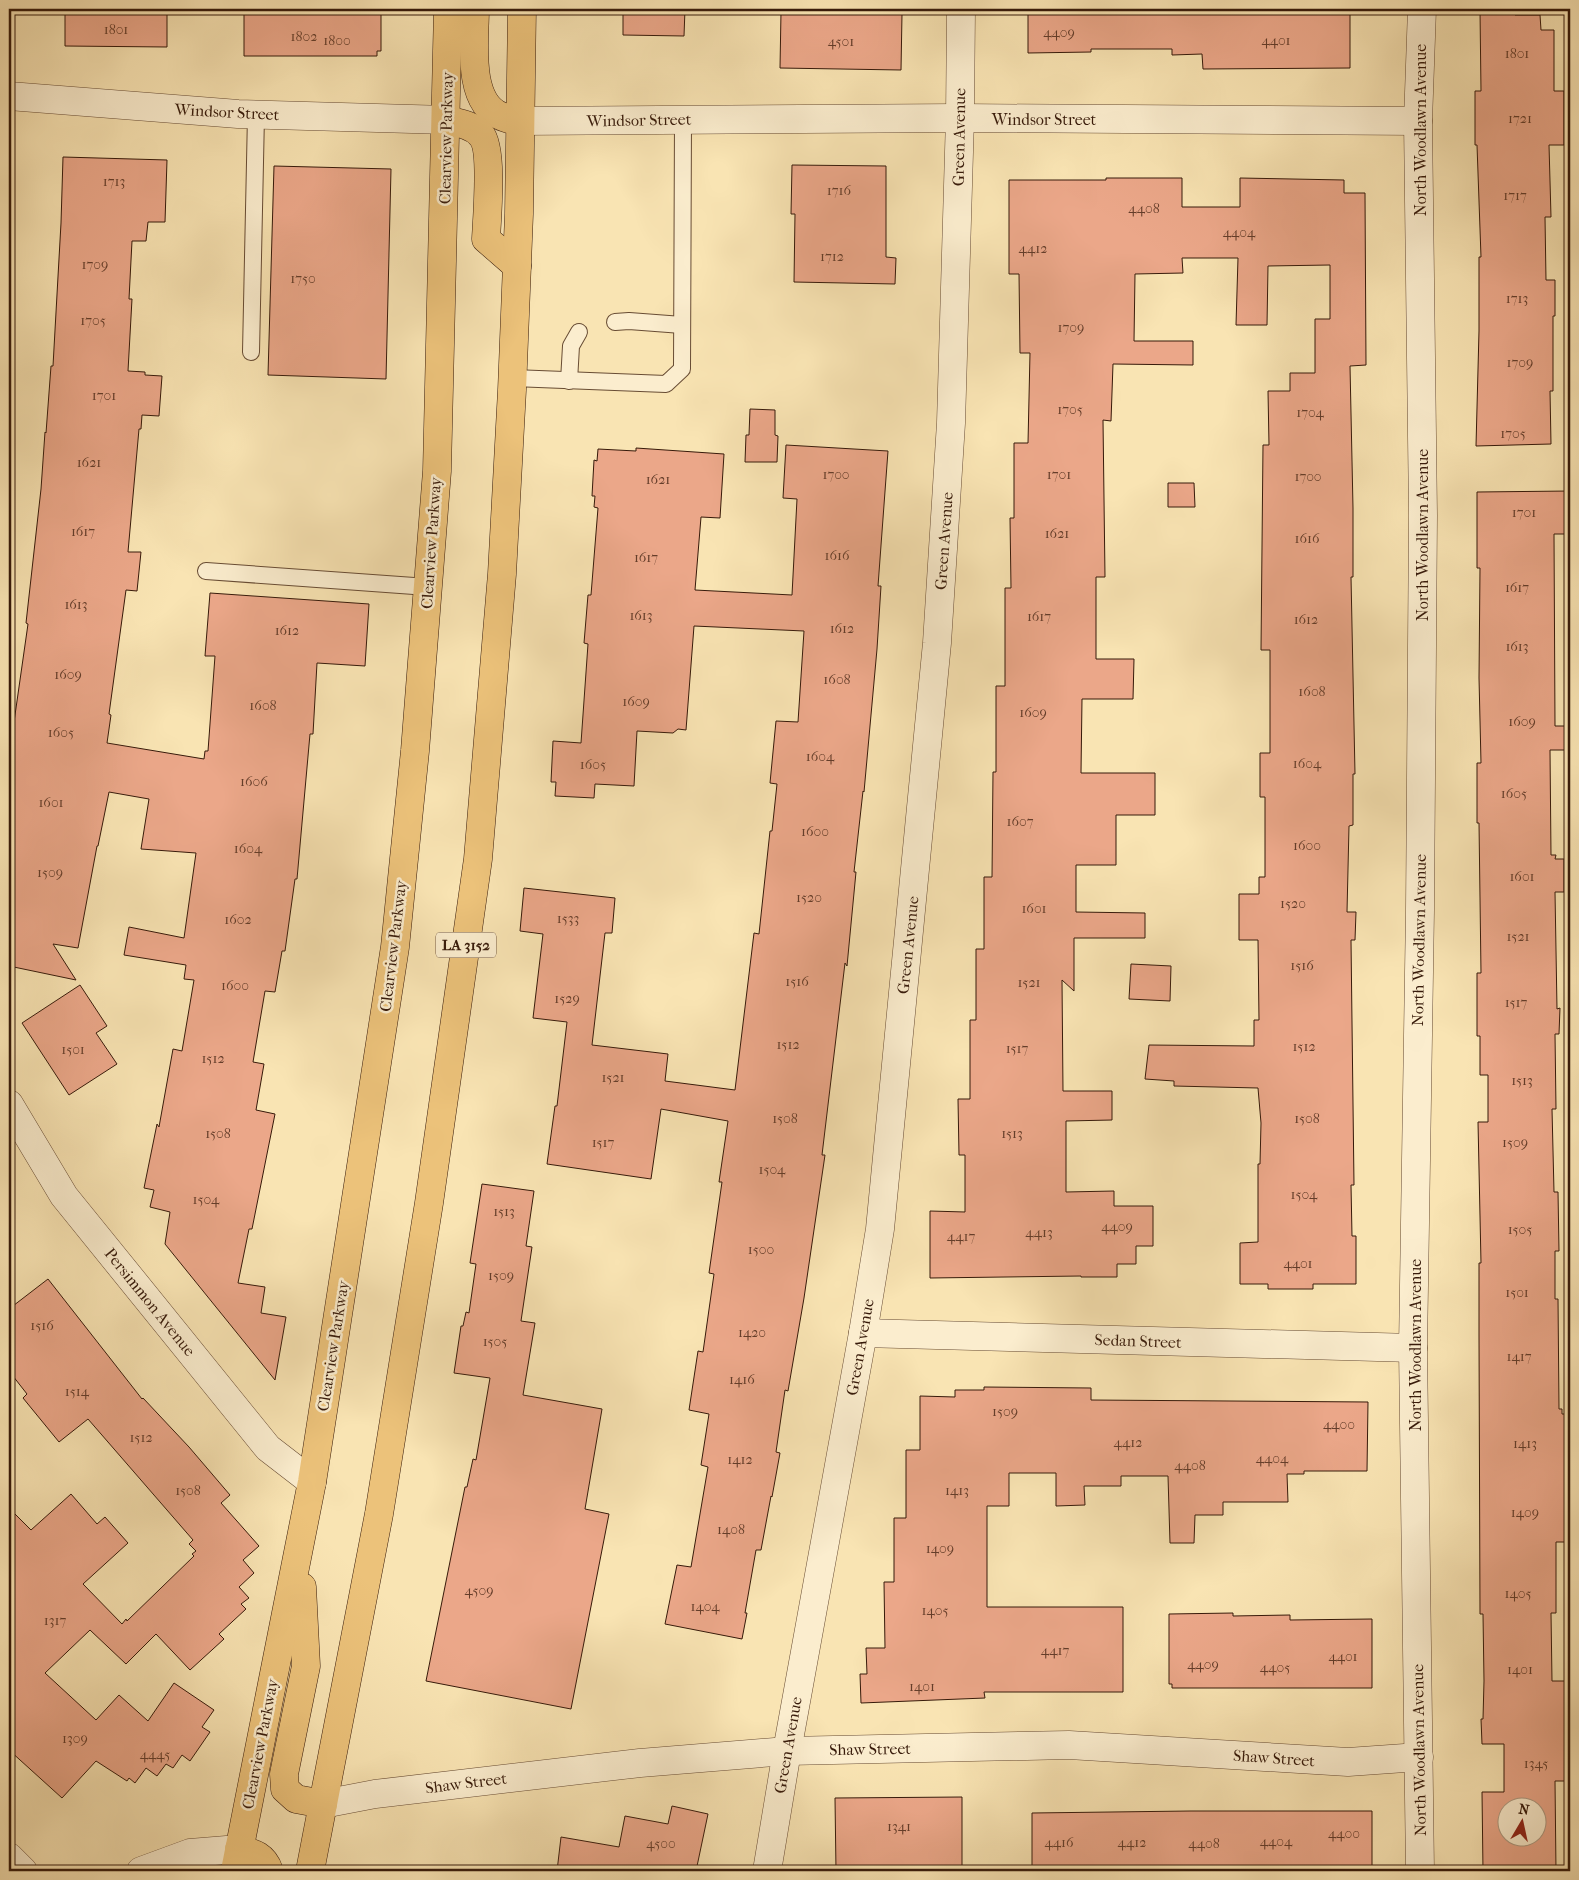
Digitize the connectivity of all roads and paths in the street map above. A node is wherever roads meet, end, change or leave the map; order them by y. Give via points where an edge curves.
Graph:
1 (448, 9) edge
2 (475, 9) edge
3 (522, 9) edge
4 (961, 9) edge
5 (1422, 9) edge
6 (9, 96) edge
7 (256, 115) junction
8 (960, 118) junction
9 (446, 120) junction
10 (683, 120) junction
11 (1418, 120) junction
12 (520, 121) junction
13 (517, 266) junction
14 (615, 322) dead end
15 (682, 325) junction
16 (580, 332) dead end
17 (251, 352) dead end
18 (513, 378) junction
19 (569, 381) junction
20 (206, 570) dead end
21 (428, 587) junction
22 (9, 1104) edge
23 (863, 1333) junction
24 (1414, 1348) junction
25 (312, 1482) junction
26 (300, 1543) junction
27 (787, 1751) junction
28 (1419, 1757) junction
29 (323, 1804) junction
30 (9, 1857) edge
31 (237, 1860) edge
32 (23, 1871) edge
33 (141, 1871) edge
34 (269, 1871) edge
35 (310, 1871) edge
36 (767, 1871) edge
37 (1420, 1871) edge

1 - 9 highway, Clearview Parkway
2 - 12 highway via 476,80 483,102 499,116
3 - 12 highway, LA 3152
4 - 8 street, Green Avenue
5 - 11 street, North Woodlawn Avenue
6 - 7 street, Windsor Street
7 - 9 street, Windsor Street
7 - 17 lane
8 - 10 street, Windsor Street
8 - 11 street, Windsor Street
8 - 23 street, Green Avenue via 951,423 937,642 880,1229
9 - 13 highway via 467,125 482,136 488,153 486,239
9 - 21 highway, Clearview Parkway via 437,471
10 - 12 street, Windsor Street
10 - 15 lane
11 - 24 street, North Woodlawn Avenue via 1423,515
12 - 13 highway, LA 3152
13 - 18 highway, LA 3152
14 - 15 lane
15 - 19 lane via 682,369 666,384
16 - 19 lane via 571,346
18 - 19 lane
18 - 29 highway, LA 3152 via 502,574 478,859 380,1514
20 - 21 lane
21 - 25 highway, Clearview Parkway via 395,946
22 - 25 street, Persimmon Avenue via 64,1196 268,1448
23 - 24 street, Sedan Street
23 - 27 street, Green Avenue
24 - 28 street, North Woodlawn Avenue
25 - 26 highway, Clearview Parkway
26 - 29 highway via 306,1666 284,1774 285,1789 296,1799
26 - 31 highway, Clearview Parkway
27 - 28 street, Shaw Street via 1069,1744 1348,1762
27 - 29 street, Shaw Street via 630,1764 375,1794
27 - 36 street, Green Avenue
28 - 37 street, North Woodlawn Avenue
29 - 35 highway, LA 3152
30 - 32 street
31 - 33 street via 190,1853
31 - 34 highway via 254,1853 266,1861

